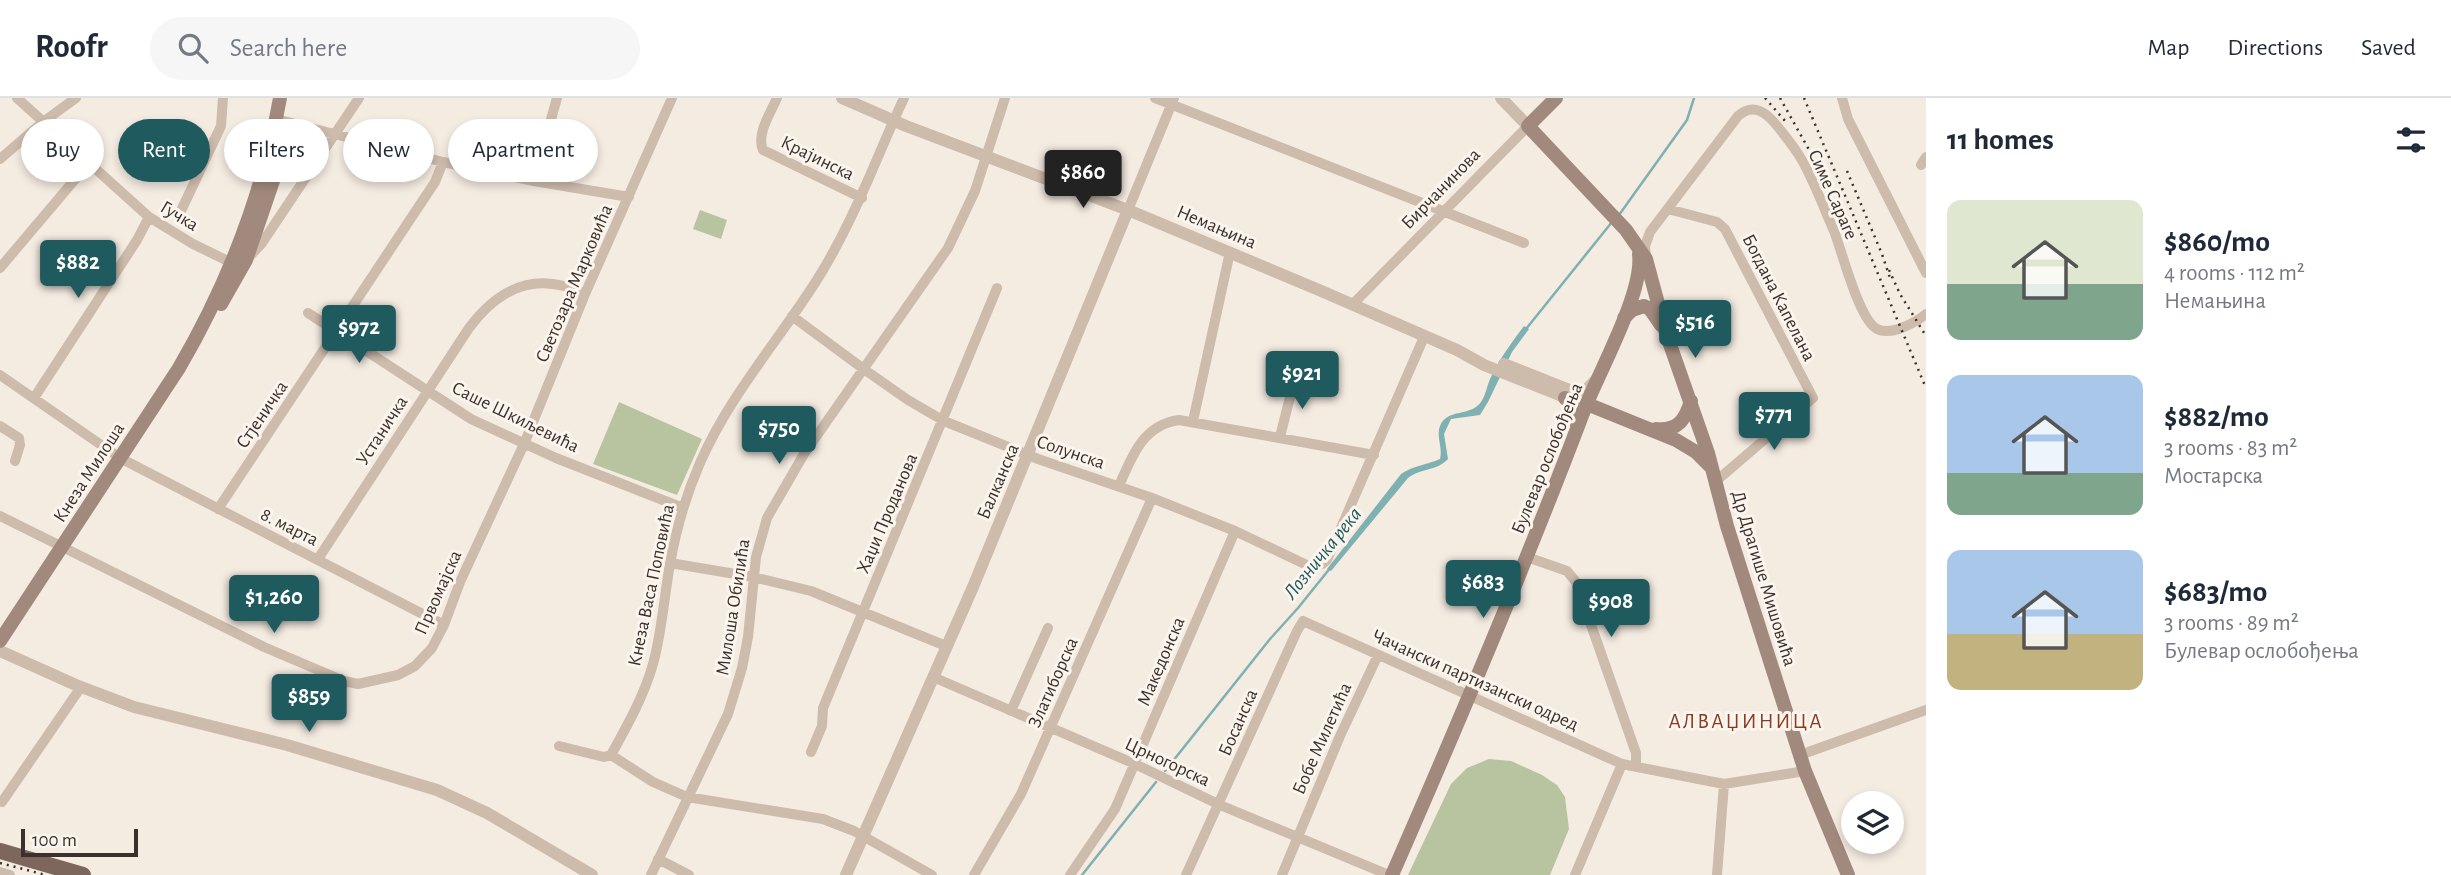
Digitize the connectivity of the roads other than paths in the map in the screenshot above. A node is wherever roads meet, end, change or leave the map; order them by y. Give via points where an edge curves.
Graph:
1 (17, 98) edge
2 (76, 98) edge
3 (223, 98) edge
4 (280, 98) edge
5 (289, 98) edge
6 (359, 98) edge
7 (557, 98) edge
8 (672, 98) edge
9 (777, 98) edge
10 (842, 98) edge
11 (904, 98) edge
12 (1005, 98) edge
13 (1154, 98) edge
14 (1501, 98) edge
15 (1556, 98) edge
16 (1842, 98) edge
17 (1173, 102) edge
18 (40, 119) edge
19 (47, 119) edge
20 (281, 119) edge
21 (281, 119) edge
22 (551, 119) edge
23 (894, 121) junction
24 (1528, 126) junction
25 (329, 133) edge
26 (335, 135) junction
27 (21, 141) edge
28 (986, 156) junction
29 (0, 159) edge
30 (443, 162) junction
31 (448, 163) edge
32 (104, 178) edge
33 (73, 182) edge
34 (262, 182) edge
35 (273, 182) edge
36 (540, 182) edge
37 (629, 197) junction
38 (862, 198) junction
39 (1668, 209) junction
40 (1128, 210) junction
41 (1443, 213) junction
42 (179, 215) dead end
43 (149, 217) junction
44 (1650, 232) junction
45 (1524, 243) dead end
46 (1635, 243) junction
47 (1230, 252) junction
48 (1646, 259) junction
49 (246, 260) junction
50 (230, 262) junction
51 (0, 268) edge
52 (1926, 273) edge
53 (997, 288) dead end
54 (585, 295) junction
55 (1352, 305) junction
56 (308, 313) dead end
57 (1926, 314) edge
58 (792, 316) junction
59 (1623, 319) junction
60 (205, 323) junction
61 (1666, 331) junction
62 (337, 332) junction
63 (1424, 337) junction
64 (1457, 351) junction
65 (1303, 367) dead end
66 (865, 370) junction
67 (0, 375) edge
68 (1596, 382) junction
69 (427, 391) junction
70 (34, 398) junction
71 (1565, 398) junction
72 (1691, 401) junction
73 (1587, 404) junction
74 (1612, 414) junction
75 (944, 421) junction
76 (1193, 421) junction
77 (0, 426) edge
78 (1647, 427) junction
79 (1577, 430) junction
80 (1280, 437) junction
81 (524, 444) junction
82 (1374, 455) junction
83 (1029, 456) junction
84 (120, 458) junction
85 (15, 461) dead end
86 (1714, 475) junction
87 (1119, 486) junction
88 (1152, 498) junction
89 (683, 508) junction
90 (218, 509) junction
91 (0, 516) edge
92 (1235, 531) junction
93 (62, 546) junction
94 (1527, 556) junction
95 (318, 559) junction
96 (670, 563) junction
97 (754, 578) junction
98 (864, 611) junction
99 (1303, 621) joint
100 (444, 625) junction
101 (1048, 628) dead end
102 (0, 641) edge
103 (946, 646) junction
104 (0, 651) edge
105 (1378, 655) junction
106 (933, 677) junction
107 (81, 687) junction
108 (1471, 696) junction
109 (1926, 710) edge
110 (1011, 711) junction
111 (1050, 728) junction
112 (559, 746) dead end
113 (811, 752) dead end
114 (611, 755) junction
115 (1800, 755) junction
116 (1135, 764) junction
117 (1622, 764) junction
118 (1636, 767) junction
119 (1805, 771) junction
120 (1724, 784) junction
121 (687, 797) junction
122 (2, 802) dead end
123 (1220, 804) junction
124 (864, 835) junction
125 (1298, 836) junction
126 (0, 852) edge
127 (658, 859) junction
128 (574, 871) edge
129 (0, 872) edge
130 (9, 875) edge
131 (83, 875) edge
132 (592, 875) edge
133 (651, 875) edge
134 (689, 875) edge
135 (846, 875) edge
136 (932, 875) edge
137 (974, 875) edge
138 (1070, 875) edge
139 (1186, 875) edge
140 (1282, 875) edge
141 (1391, 875) edge
142 (1574, 875) edge
143 (1717, 875) edge
144 (1848, 875) edge

1 - 18 street, Гучка
2 - 19 street
3 - 42 street via 220,126
4 - 20 main road
5 - 21 main road
6 - 26 street, Кнеза Милоша
7 - 22 street
8 - 37 street, Светозара Марковића
9 - 38 street, Крајинска via 762,134 763,150
10 - 23 street, Немањина
11 - 23 street, Кнеза Васа Поповића
12 - 28 street, Милоша Обилића
13 - 17 street
14 - 24 street, Др Драгише Мишовића
15 - 24 main road, Бирчанинова
16 - 52 street via 1848,119
17 - 40 street, Балканска
17 - 41 street
23 - 28 street, Немањина
23 - 38 street, Кнеза Васа Поповића
24 - 41 street, Бирчанинова
24 - 46 main road, Др Драгише Мишовића
25 - 26 street
26 - 30 street
26 - 49 street, Кнеза Милоша
27 - 29 street
28 - 40 street, Немањина
28 - 66 street, Милоша Обилића via 973,197 948,248
30 - 31 street
30 - 62 street, Стјеничка via 435,182
32 - 43 street, Гучка
33 - 51 street
34 - 50 main road, Кнеза Милоша
35 - 49 main road
36 - 37 street
37 - 54 street, Светозара Марковића
38 - 58 street, Кнеза Васа Поповића
39 - 44 street, Симе Сараге
39 - 57 street, Симе Сараге via 1738,116 1749,109 1759,110 1803,161 1871,324 1892,331
39 - 86 street, Богдана Капелана via 1717,222 1725,229 1812,398
40 - 47 street, Немањина
40 - 83 street, Балканска
41 - 45 street
41 - 55 street, Бирчанинова
43 - 50 street, Гучка
43 - 70 street
44 - 46 street, Симе Сараге
44 - 48 street, Симе Сараге
46 - 48 main road, Др Драгише Мишовића
46 - 59 main road, Булевар ослобођења via 1639,276
47 - 55 street, Немањина
47 - 76 street
48 - 61 main road, Др Драгише Мишовића
49 - 50 street
49 - 60 main road, Кнеза Милоша
50 - 60 main road, Кнеза Милоша
53 - 75 street, Хаџи Проданова
54 - 69 street, Устаничка via 536,283 498,296 468,328
54 - 81 street, Светозара Марковића
55 - 63 street, Немањина
56 - 62 street, Саше Шкиљевића
58 - 66 street, Солунска
58 - 89 street, Кнеза Васа Поповића via 728,410
59 - 61 main road via 1644,306
59 - 68 main road, Булевар ослобођења
60 - 84 main road, Кнеза Милоша
61 - 72 main road, Др Драгише Мишовића
62 - 69 street, Саше Шкиљевића
62 - 90 street, Стјеничка
63 - 64 street, Немањина
63 - 82 street
64 - 68 street, Немањина via 1572,391 1586,390
64 - 71 street, Немањина
65 - 80 street via 1296,373
66 - 75 street, Солунска
66 - 97 street, Милоша Обилића via 775,501 760,539
67 - 70 street, 8. марта
68 - 73 main road, Булевар ослобођења
68 - 74 main road via 1597,397
69 - 81 street, Саше Шкиљевића
69 - 95 street, Устаничка
70 - 84 street, 8. марта
71 - 73 street, Немањина
71 - 79 main road via 1576,411
72 - 78 main road via 1678,426
72 - 86 main road, Др Драгише Мишовића
73 - 74 main road, Немањина
73 - 79 main road, Булевар ослобођења
74 - 78 main road, Немањина
74 - 79 main road via 1596,415
75 - 83 street, Солунска
75 - 98 street, Хаџи Проданова
76 - 80 street
76 - 87 street via 1170,421 1143,438
77 - 85 street via 20,442
78 - 86 main road, Немањина via 1687,446
79 - 94 main road, Булевар ослобођења
80 - 82 street
81 - 89 street, Саше Шкиљевића
81 - 100 street, Првомајска
82 - 92 street, Солунска via 1327,560 1320,565 1307,566
83 - 87 street, Солунска
83 - 103 street, Балканска
84 - 90 street, 8. марта
84 - 93 main road, Кнеза Милоша
86 - 115 main road, Др Драгише Мишовића
87 - 88 street, Солунска
88 - 92 street, Солунска
88 - 111 street, Златиборска
89 - 96 street, Кнеза Васа Поповића
90 - 95 street, 8. марта
91 - 93 street, Првомајска
92 - 116 street, Македонска
93 - 100 street, Првомајска via 264,647 358,684 415,666
93 - 102 main road, Кнеза Милоша
94 - 108 main road, Булевар ослобођења
94 - 118 street via 1567,571 1576,582 1636,753
95 - 100 street, 8. марта
96 - 97 street
96 - 114 street, Кнеза Васа Поповића via 654,663 645,691
97 - 98 street via 811,591
97 - 121 street, Милоша Обилића via 736,691
98 - 103 street
98 - 113 street, Хаџи Проданова via 823,708 822,726
99 - 105 street, Чачански партизански одред
99 - 123 street, Босанска
101 - 110 street
103 - 106 street, Балканска
104 - 107 street
105 - 108 street, Чачански партизански одред
105 - 125 street, Бобе Милетића
106 - 110 street, Црногорска
106 - 124 street, Балканска
107 - 122 street
107 - 128 street via 134,707 286,745 437,790 513,827
108 - 117 street, Чачански партизански одред
108 - 141 main road, Булевар ослобођења
109 - 115 street
110 - 111 street, Црногорска
111 - 116 street, Црногорска
111 - 137 street, Златиборска via 1021,794
112 - 114 street
114 - 121 street
115 - 119 main road, Др Драгише Мишовића
116 - 123 street, Црногорска
116 - 138 street, Македонска via 1115,809
117 - 118 street, Чачански партизански одред
117 - 142 street
118 - 120 street, Чачански партизански одред
119 - 120 street, Чачански партизански одред
119 - 144 main road, Др Драгише Мишовића
120 - 143 street
121 - 124 street via 823,819
121 - 127 street, Милоша Обилића
123 - 125 street, Црногорска
123 - 139 street, Босанска
124 - 135 street, Балканска
124 - 136 street
125 - 140 street, Бобе Милетића
125 - 141 street, Црногорска
126 - 131 main road
127 - 133 street, Милоша Обилића
127 - 134 street
128 - 132 street
129 - 130 street

